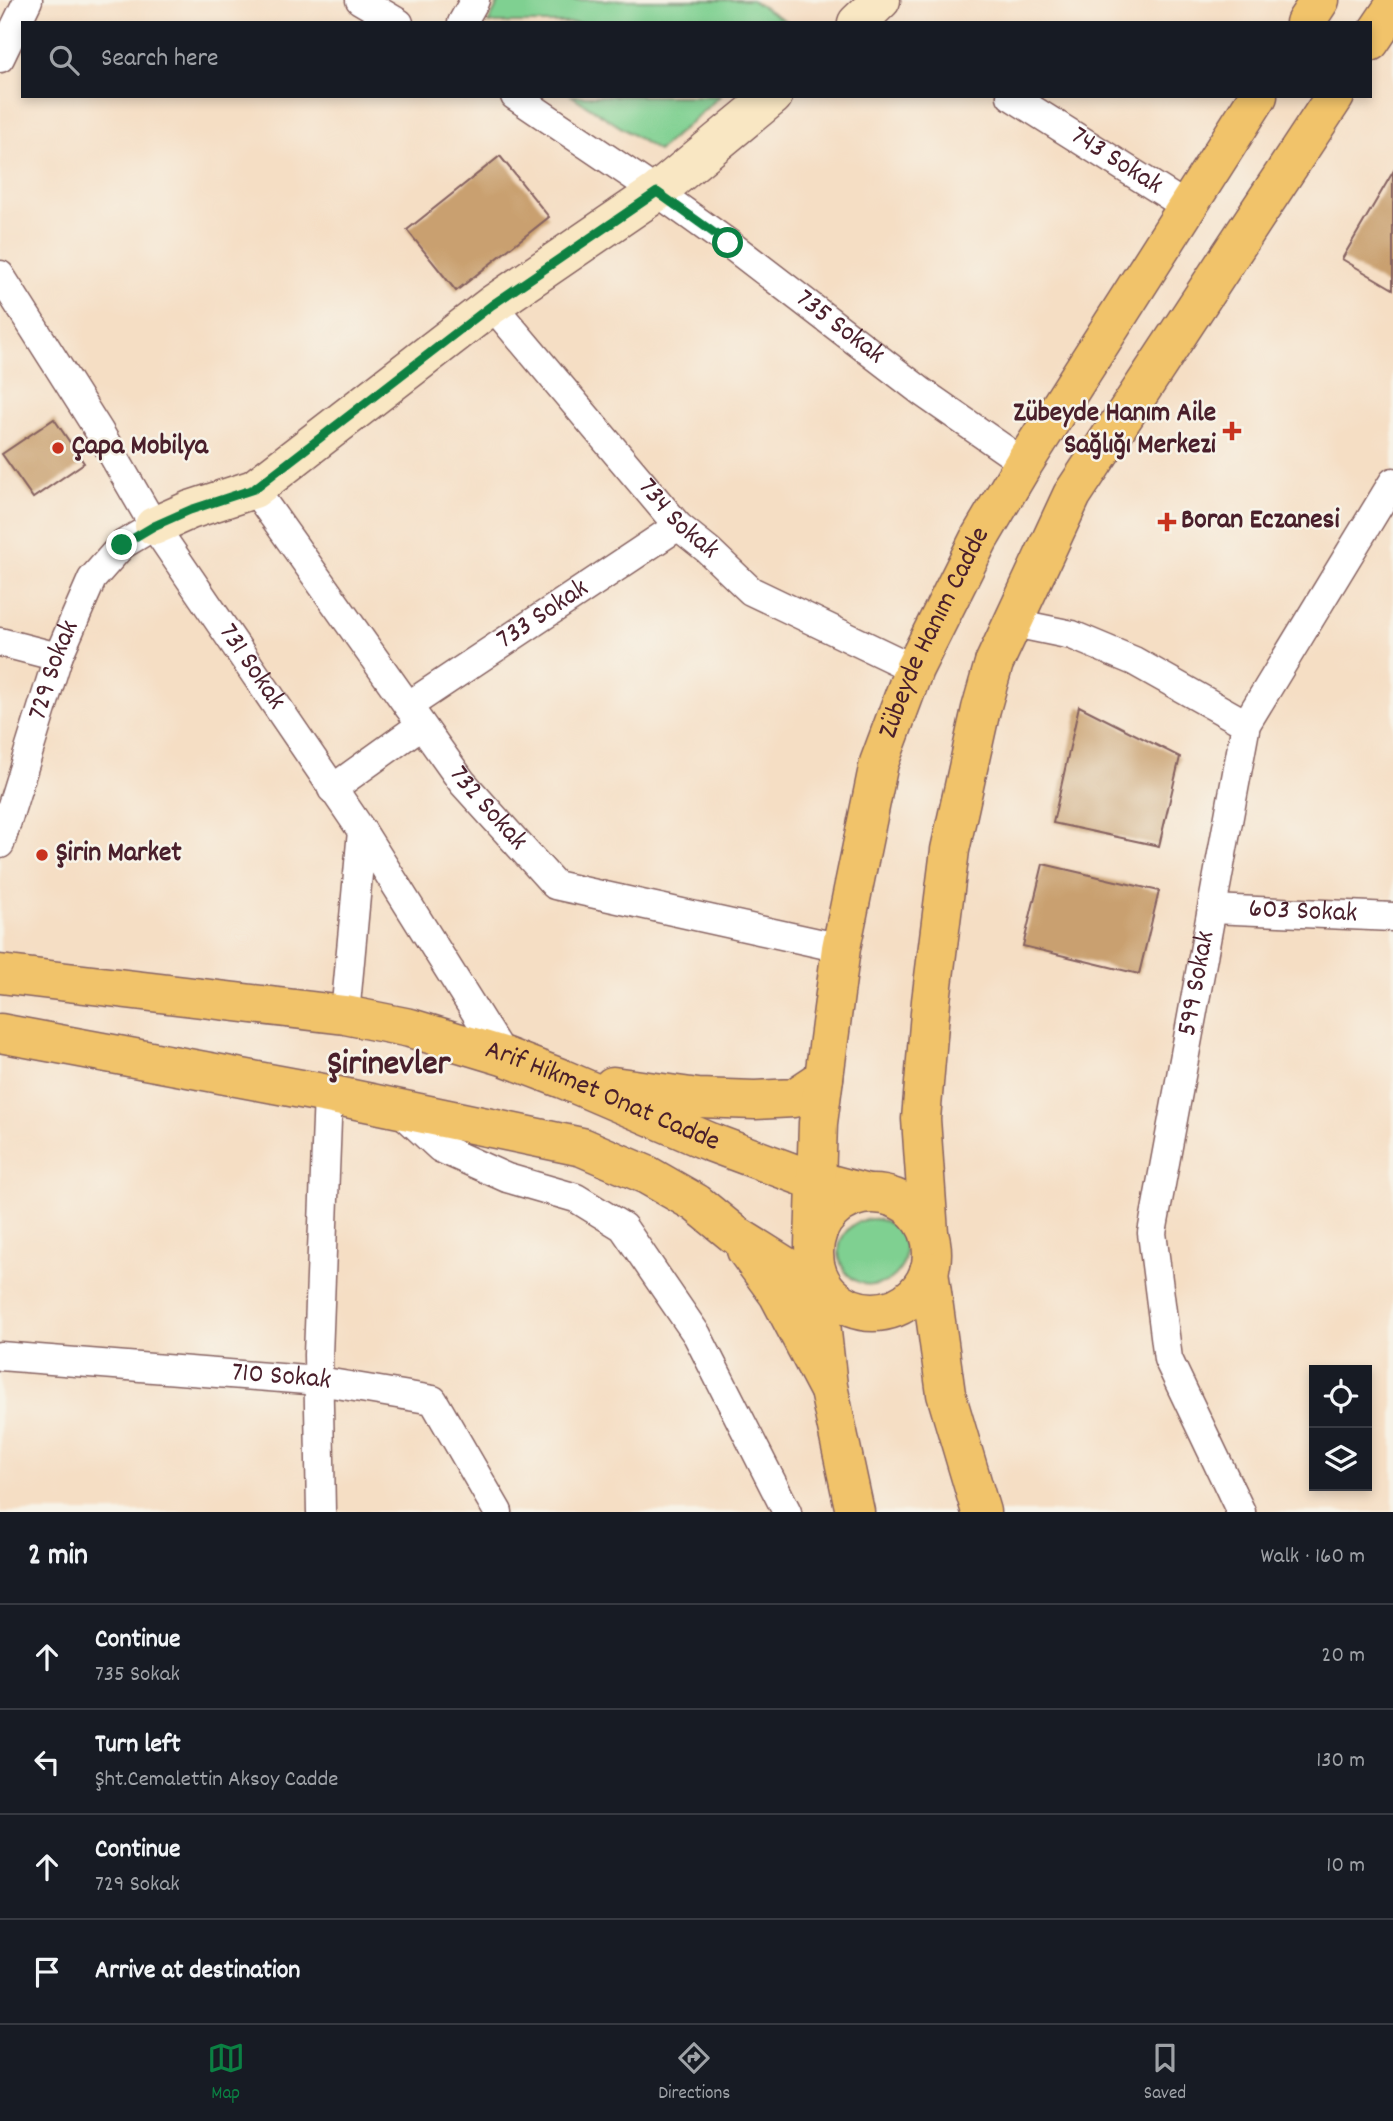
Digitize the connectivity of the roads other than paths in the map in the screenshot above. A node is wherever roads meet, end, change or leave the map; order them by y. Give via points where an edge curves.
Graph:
1 (29, 0) edge
2 (360, 0) edge
3 (475, 0) edge
4 (1320, 0) edge
5 (1393, 8) edge
6 (396, 21) edge
7 (463, 21) edge
8 (1306, 21) edge
9 (1372, 39) edge
10 (0, 58) edge
11 (518, 98) edge
12 (771, 98) edge
13 (1014, 98) edge
14 (1257, 98) edge
15 (1334, 98) edge
16 (657, 192) junction
17 (1187, 207) junction
18 (0, 275) edge
19 (492, 305) junction
20 (1024, 463) junction
21 (1393, 482) edge
22 (254, 489) junction
23 (154, 526) junction
24 (678, 526) junction
25 (1014, 623) junction
26 (0, 642) edge
27 (58, 657) junction
28 (914, 669) junction
29 (414, 716) junction
30 (1246, 724) junction
31 (332, 789) junction
32 (362, 831) junction
33 (0, 844) edge
34 (1212, 909) junction
35 (1393, 917) edge
36 (841, 948) junction
37 (0, 974) edge
38 (345, 1015) junction
39 (0, 1033) edge
40 (503, 1056) junction
41 (824, 1078) junction
42 (562, 1079) junction
43 (328, 1094) junction
44 (398, 1109) junction
45 (816, 1180) junction
46 (867, 1194) junction
47 (929, 1233) junction
48 (734, 1234) junction
49 (929, 1271) junction
50 (820, 1272) junction
51 (0, 1356) edge
52 (319, 1381) junction
53 (829, 1390) junction
54 (321, 1512) edge
55 (498, 1512) edge
56 (787, 1512) edge
57 (855, 1512) edge
58 (981, 1512) edge
59 (1241, 1512) edge

1 - 10 street
2 - 6 street
3 - 7 street
4 - 8 main road
5 - 9 main road
11 - 16 street, 735 Sokak
12 - 16 street
13 - 17 street, 743 Sokak
14 - 17 main road, Zübeyde Hanım Cadde
15 - 25 main road via 1072,495
16 - 19 street
16 - 20 street, 735 Sokak
17 - 20 main road, Zübeyde Hanım Cadde
18 - 23 street, 731 Sokak
19 - 22 street
19 - 24 street, 734 Sokak
20 - 28 main road, Zübeyde Hanım Cadde via 979,539
21 - 30 street, 599 Sokak
22 - 23 street
22 - 29 street, 732 Sokak
23 - 27 street, 729 Sokak via 122,545 92,579
23 - 31 street, 731 Sokak
24 - 28 street, 734 Sokak via 751,591
24 - 29 street, 733 Sokak
25 - 30 street via 1072,635 1134,661
25 - 47 main road via 994,663 981,709 948,864 921,1119
26 - 27 street
27 - 33 street, 729 Sokak
28 - 36 main road, Zübeyde Hanım Cadde via 879,763
29 - 31 street, 733 Sokak
29 - 36 street, 732 Sokak via 462,782 555,885
30 - 34 street, 599 Sokak
31 - 32 street, 731 Sokak
32 - 38 street
32 - 40 street, 731 Sokak
34 - 35 street, 603 Sokak
34 - 59 street, 599 Sokak via 1152,1233 1168,1359
36 - 41 main road, Zübeyde Hanım Cadde
37 - 38 main road, Arif Hikmet Onat Cadde
38 - 40 main road, Arif Hikmet Onat Cadde via 410,1028
39 - 43 main road, Arif Hikmet Onat Cadde
40 - 42 main road, Arif Hikmet Onat Cadde
41 - 42 main road via 794,1098 755,1100 698,1098
41 - 45 main road, Zübeyde Hanım Cadde
42 - 45 main road, Arif Hikmet Onat Cadde via 710,1142
43 - 44 main road, Arif Hikmet Onat Cadde
43 - 52 street
44 - 48 main road, Arif Hikmet Onat Cadde via 582,1147 648,1175 696,1203
44 - 56 street via 440,1149 508,1178 576,1198 623,1227 697,1335
45 - 46 main road, Arif Hikmet Onat Cadde
45 - 50 main road, Zübeyde Hanım Cadde
46 - 47 main road via 887,1195 905,1203
46 - 50 main road via 849,1198 820,1225
47 - 49 main road
48 - 50 main road, Arif Hikmet Onat Cadde
48 - 53 main road via 778,1294
49 - 50 main road via 906,1301 888,1310 869,1311 850,1307
49 - 58 main road via 946,1394
50 - 53 main road, Zübeyde Hanım Cadde
51 - 52 street, 710 Sokak
52 - 54 street
52 - 55 street, 710 Sokak via 433,1401
53 - 57 main road, Zübeyde Hanım Cadde

